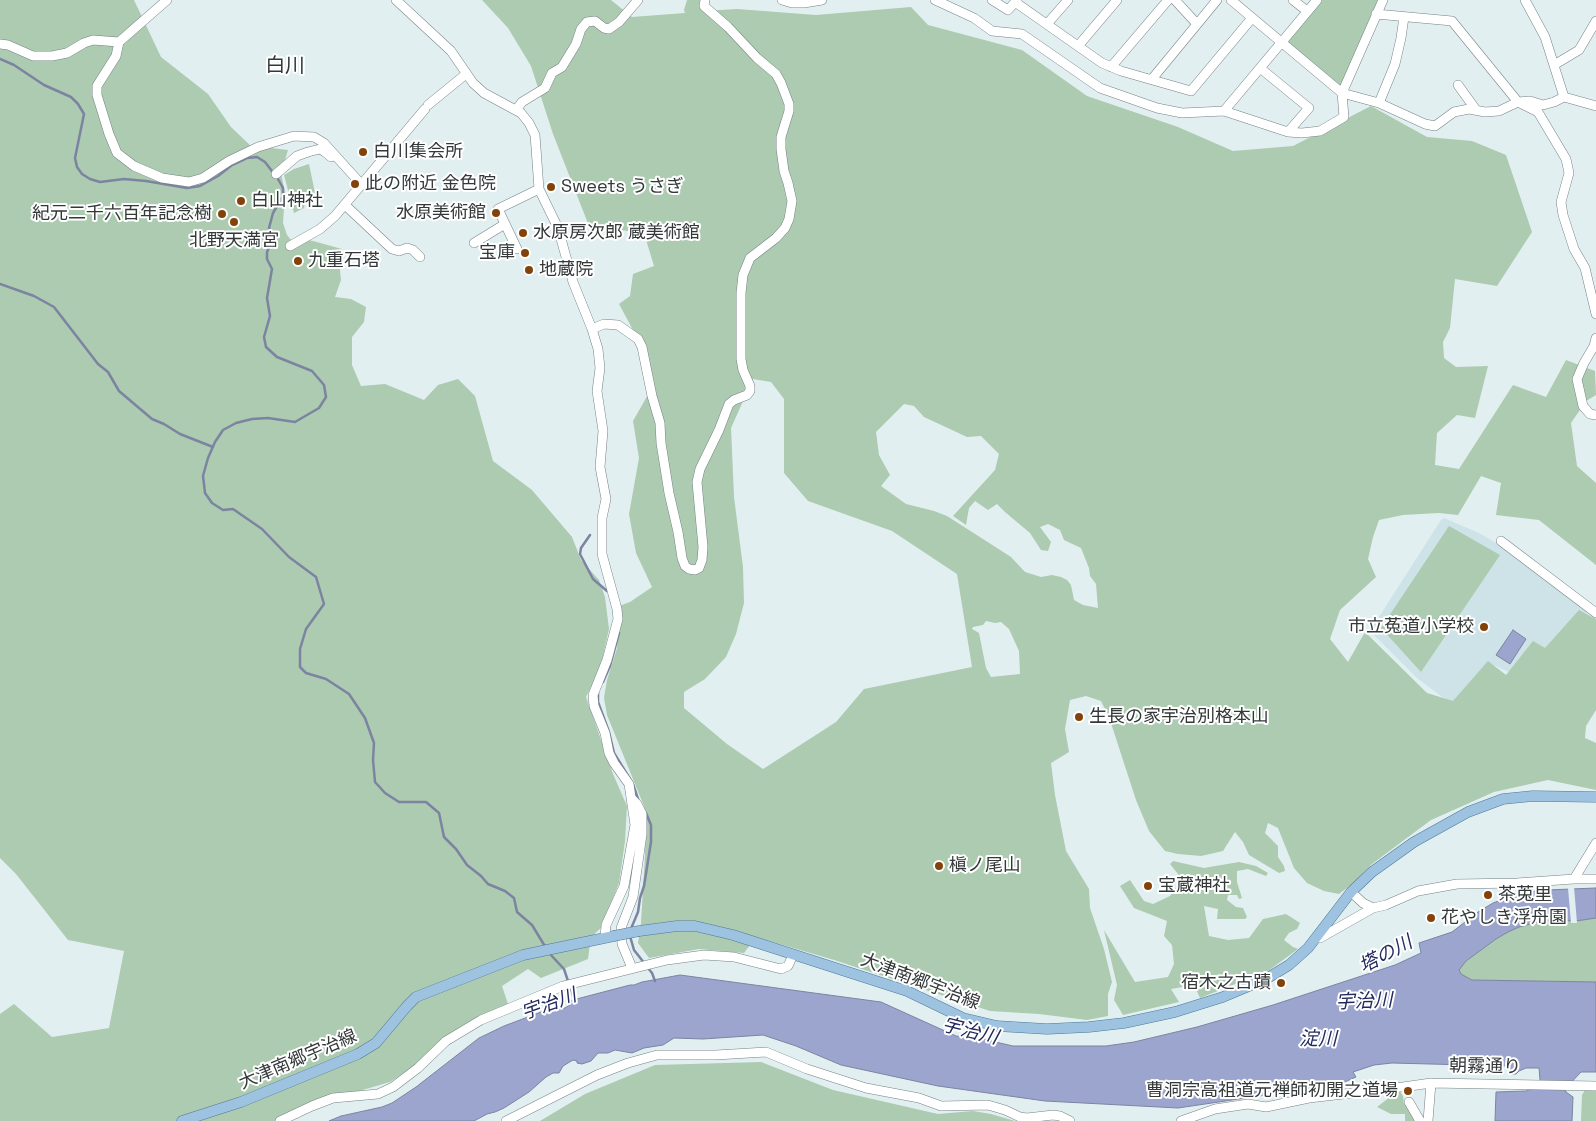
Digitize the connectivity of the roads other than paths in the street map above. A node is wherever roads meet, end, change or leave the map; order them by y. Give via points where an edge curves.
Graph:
1 (167, 0) edge
2 (396, 0) edge
3 (638, 0) edge
4 (705, 0) edge
5 (782, 0) edge
6 (822, 0) edge
7 (935, 0) edge
8 (992, 0) edge
9 (1068, 0) edge
10 (1117, 0) edge
11 (1168, 0) edge
12 (1175, 0) edge
13 (1216, 0) edge
14 (1230, 0) edge
15 (1293, 0) edge
16 (1317, 0) edge
17 (1382, 0) edge
18 (1525, 0) edge
19 (1016, 1) edge
20 (1307, 11) junction
21 (1376, 14) junction
22 (1404, 16) junction
23 (1252, 18) junction
24 (1596, 23) edge
25 (1047, 24) junction
26 (1197, 24) junction
27 (119, 42) junction
28 (1282, 42) junction
29 (0, 44) edge
30 (1078, 46) junction
31 (1554, 65) junction
32 (1111, 67) junction
33 (1260, 68) junction
34 (466, 74) junction
35 (1152, 79) junction
36 (1458, 85) dead end
37 (1342, 93) junction
38 (1564, 97) junction
39 (1518, 102) junction
40 (1379, 103) junction
41 (1595, 104) edge
42 (516, 110) junction
43 (1224, 110) junction
44 (1476, 110) junction
45 (1288, 132) junction
46 (276, 174) dead end
47 (354, 176) junction
48 (361, 184) junction
49 (539, 189) junction
50 (345, 205) junction
51 (505, 224) junction
52 (474, 243) dead end
53 (290, 246) dead end
54 (517, 250) dead end
55 (420, 257) dead end
56 (1596, 314) edge
57 (592, 329) junction
58 (1596, 338) edge
59 (1596, 415) edge
60 (1501, 541) dead end
61 (1596, 613) edge
62 (1596, 797) edge
63 (632, 798) junction
64 (1596, 843) edge
65 (1574, 879) junction
66 (1596, 879) edge
67 (1351, 892) junction
68 (1373, 908) junction
69 (609, 937) junction
70 (1316, 938) junction
71 (794, 955) junction
72 (636, 968) junction
73 (1431, 1083) junction
74 (1596, 1086) edge
75 (1402, 1087) junction
76 (182, 1121) edge
77 (280, 1121) edge
78 (506, 1121) edge
79 (1070, 1121) edge
80 (1182, 1121) edge
81 (1420, 1121) edge
82 (1428, 1121) edge

1 - 27 street
2 - 34 street via 451,51
3 - 42 street via 609,29 587,22 562,67 554,70 545,88 522,102
4 - 57 street via 704,6 776,74 781,83 789,111 780,149 792,201 785,228 750,258 743,275 741,359 750,391 730,404 700,469 698,482 703,546 702,560 695,570 685,566 682,558 660,423 642,347 638,339 618,325 604,324
5 - 6 street via 804,3
7 - 43 street via 974,18 992,31 1022,34 1100,88 1157,108 1182,113
8 - 19 street via 1008,10
9 - 25 street
10 - 30 street
11 - 32 street
12 - 26 street
13 - 26 street
14 - 23 street
15 - 20 street
16 - 20 street
17 - 21 street
18 - 31 street via 1546,38
19 - 25 street
20 - 28 street
21 - 22 street
21 - 37 street
22 - 39 street via 1452,21
22 - 40 street via 1395,64
23 - 28 street
23 - 35 street via 1191,91
24 - 31 street via 1580,50
25 - 30 street
26 - 35 street
27 - 29 street via 93,40 68,54 52,56 33,56
27 - 47 street via 116,56 97,86 97,95 117,153 134,166 162,178 188,182 203,178 258,147 294,136 314,137 324,143
28 - 33 street
28 - 37 street
30 - 32 street
31 - 38 street
32 - 35 street
33 - 43 street
33 - 45 street via 1308,108
34 - 42 street via 484,93
34 - 48 street via 427,107
36 - 44 street
37 - 40 street
37 - 45 street via 1344,117 1320,131
38 - 39 street via 1543,105
38 - 41 street
39 - 44 street via 1499,111
39 - 56 street via 1538,112 1566,159 1569,173 1561,202 1563,214 1574,249 1585,268
40 - 44 street via 1435,126 1454,112
42 - 49 street via 530,123 534,135
43 - 45 street
46 - 47 street via 297,156 320,150
47 - 48 street
48 - 50 street
49 - 51 street via 498,209
49 - 57 street via 558,228 573,282
50 - 53 street via 320,229
50 - 55 street via 392,249 407,248
51 - 52 street
51 - 54 street
57 - 63 street via 598,349 600,368 596,391 603,431 600,467 606,499 602,518 602,554 618,619 608,660 592,695 609,753 629,784
58 - 59 street via 1577,379 1583,406 1590,414
60 - 61 street
62 - 67 main road, 大津南郷宇治線 via 1504,799 1468,812 1414,842 1372,872
63 - 69 street via 635,825 624,886 606,925
63 - 72 street via 642,814 642,834 633,897 621,928 621,937
64 - 65 street
65 - 66 street
65 - 68 street via 1448,886 1418,891
67 - 68 street
67 - 70 main road, 大津南郷宇治線
68 - 70 street
69 - 71 main road, 大津南郷宇治線, bridge via 695,926
69 - 76 main road, 大津南郷宇治線 via 523,955 416,997 376,1043 358,1054 241,1102
70 - 71 main road, 大津南郷宇治線 via 1288,965 1266,979 1223,997 1124,1023 1047,1029 997,1026 963,1018 906,991
71 - 72 street via 788,966 781,969 734,957 704,955
72 - 77 street via 563,986 481,1020 446,1041 394,1087 378,1094 333,1098
73 - 74 street, 朝霧通り
73 - 75 street, 朝霧通り
73 - 82 street
75 - 80 street, 朝霧通り via 1374,1088 1266,1107 1248,1104 1215,1109
75 - 81 street
78 - 79 street via 597,1075 657,1055 766,1052 866,1088 919,1098 941,1106 988,1105 1020,1117 1053,1115

